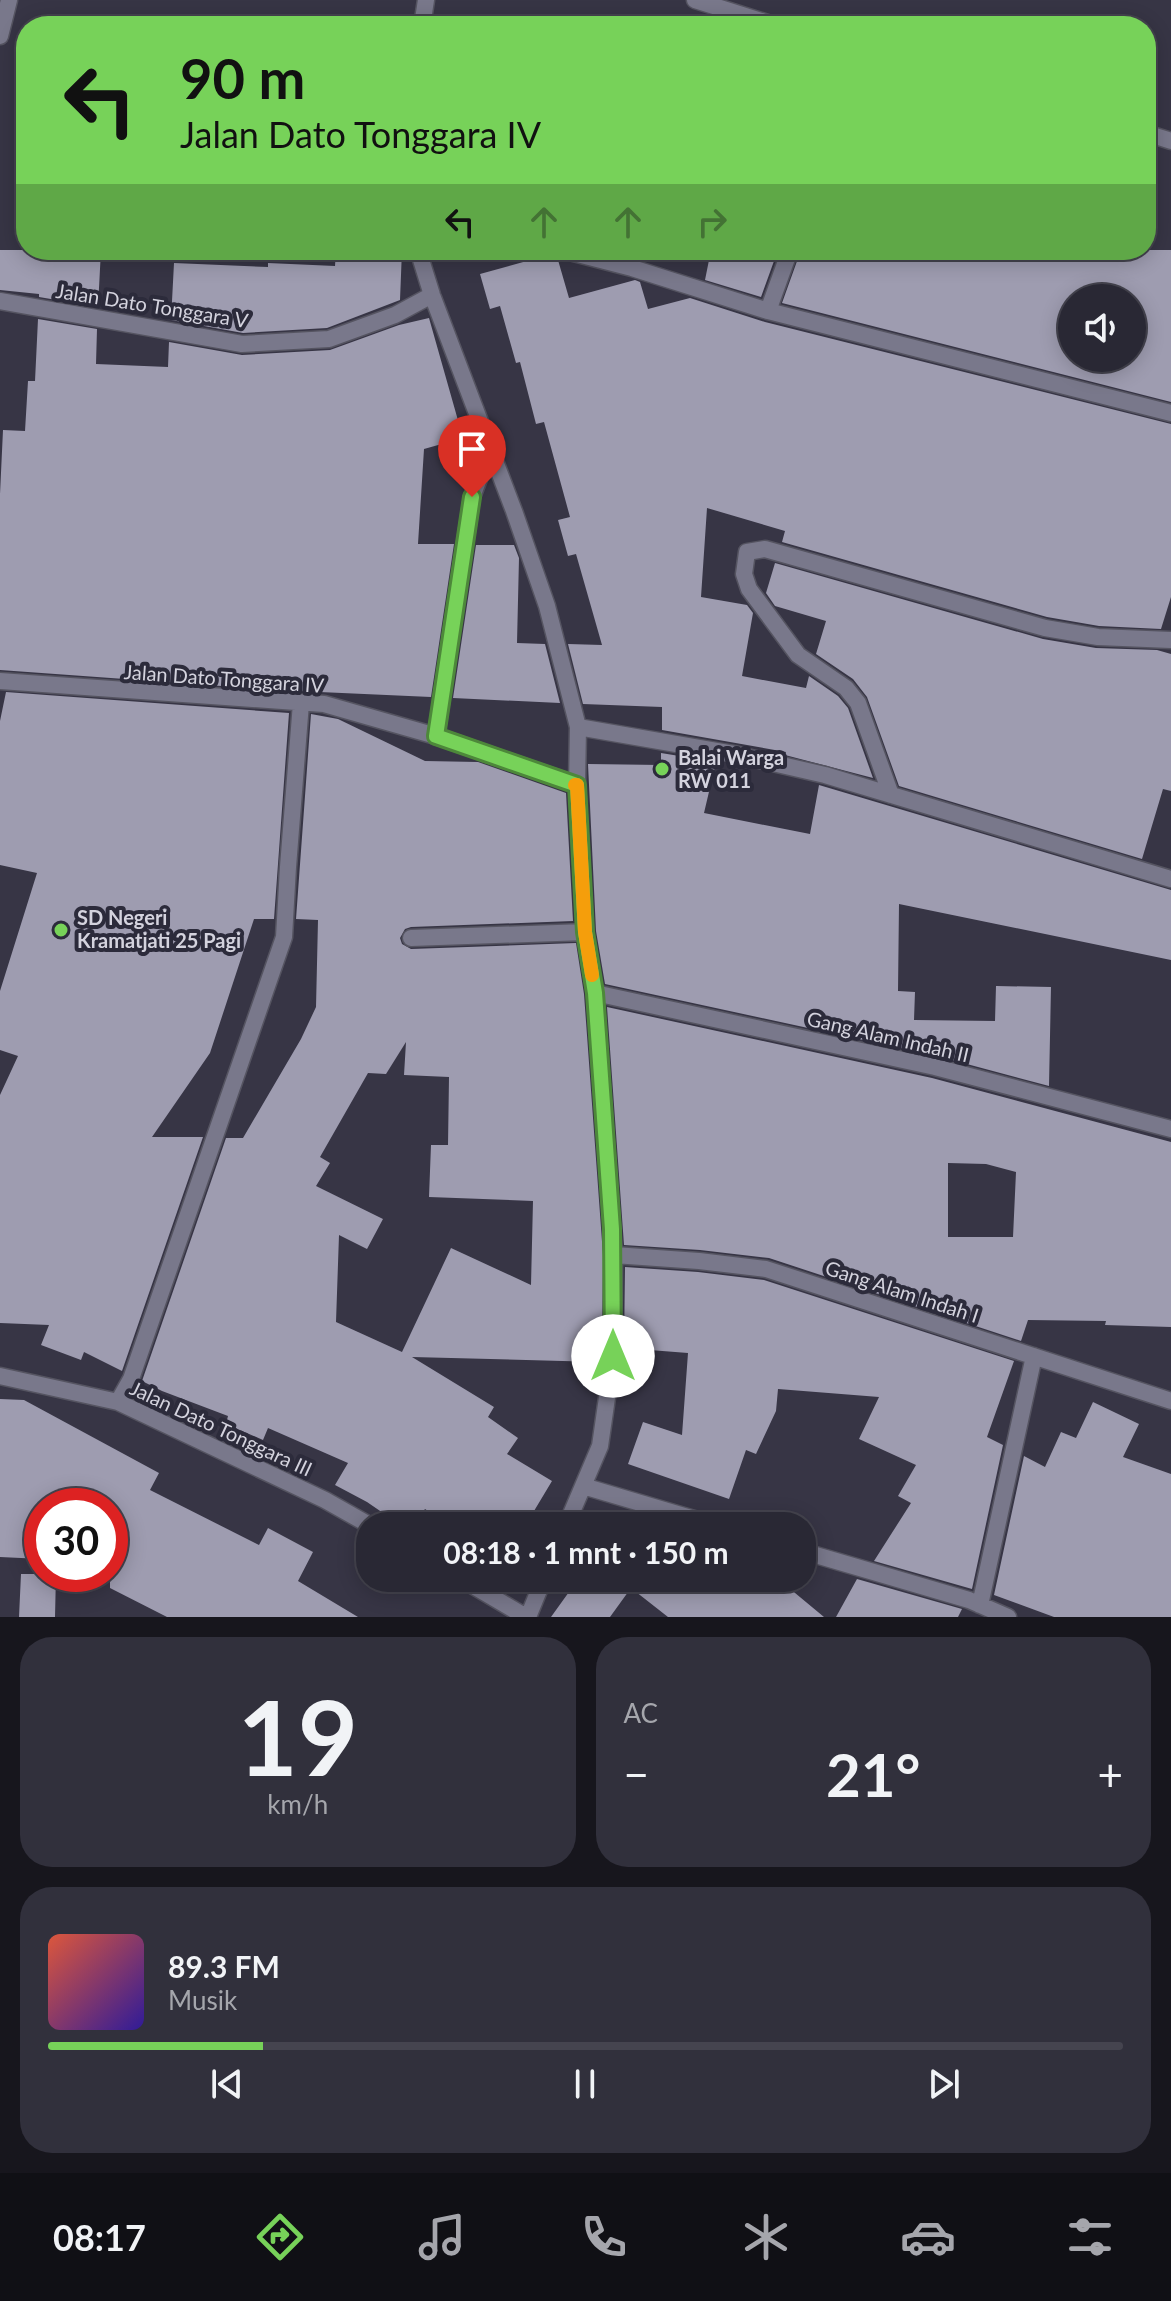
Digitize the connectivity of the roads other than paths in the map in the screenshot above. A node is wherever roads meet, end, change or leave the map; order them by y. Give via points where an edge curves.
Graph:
1 (9, 0) edge
2 (695, 0) edge
3 (745, 16) edge
4 (0, 36) edge
5 (421, 260) edge
6 (601, 260) edge
7 (786, 260) edge
8 (432, 295) junction
9 (0, 301) edge
10 (768, 311) junction
11 (1171, 413) edge
12 (490, 450) junction
13 (1171, 640) edge
14 (0, 681) edge
15 (301, 703) junction
16 (578, 727) junction
17 (436, 736) junction
18 (577, 785) junction
19 (891, 795) junction
20 (1171, 879) edge
21 (585, 932) junction
22 (411, 938) dead end
23 (595, 993) junction
24 (1171, 1129) edge
25 (614, 1255) junction
26 (1034, 1356) junction
27 (0, 1376) edge
28 (1171, 1401) edge
29 (118, 1402) junction
30 (583, 1486) junction
31 (572, 1512) edge
32 (671, 1512) edge
33 (356, 1518) edge
34 (816, 1555) edge
35 (484, 1592) edge
36 (538, 1592) edge
37 (974, 1602) junction
38 (527, 1617) edge
39 (961, 1617) edge
40 (1008, 1617) edge

1 - 4 street
2 - 3 street
5 - 8 street
6 - 10 street
7 - 10 street
8 - 9 street, Jalan Dato Tonggara V via 329,339 242,344
8 - 12 street
10 - 11 street
12 - 16 street via 547,606
12 - 17 street via 472,497
13 - 19 street via 1045,628 765,549 747,552 744,574 749,589 798,655 846,688 858,703
14 - 15 street, Jalan Dato Tonggara IV
15 - 17 street, Jalan Dato Tonggara IV via 324,704
15 - 29 street via 284,937 131,1379
16 - 18 street
16 - 19 street via 734,754
17 - 18 street, Jalan Dato Tonggara IV
18 - 21 street
19 - 20 street
21 - 22 street
21 - 23 street
23 - 24 street, Gang Alam Indah II via 935,1067
23 - 25 street
25 - 26 street, Gang Alam Indah I via 766,1269
25 - 30 street via 613,1356 600,1446
26 - 28 street, Gang Alam Indah I
26 - 37 street
27 - 29 street, Jalan Dato Tonggara III
29 - 33 street, Jalan Dato Tonggara III
30 - 31 street
30 - 32 street
34 - 37 street
35 - 38 street
36 - 38 street
37 - 39 street
37 - 40 street

